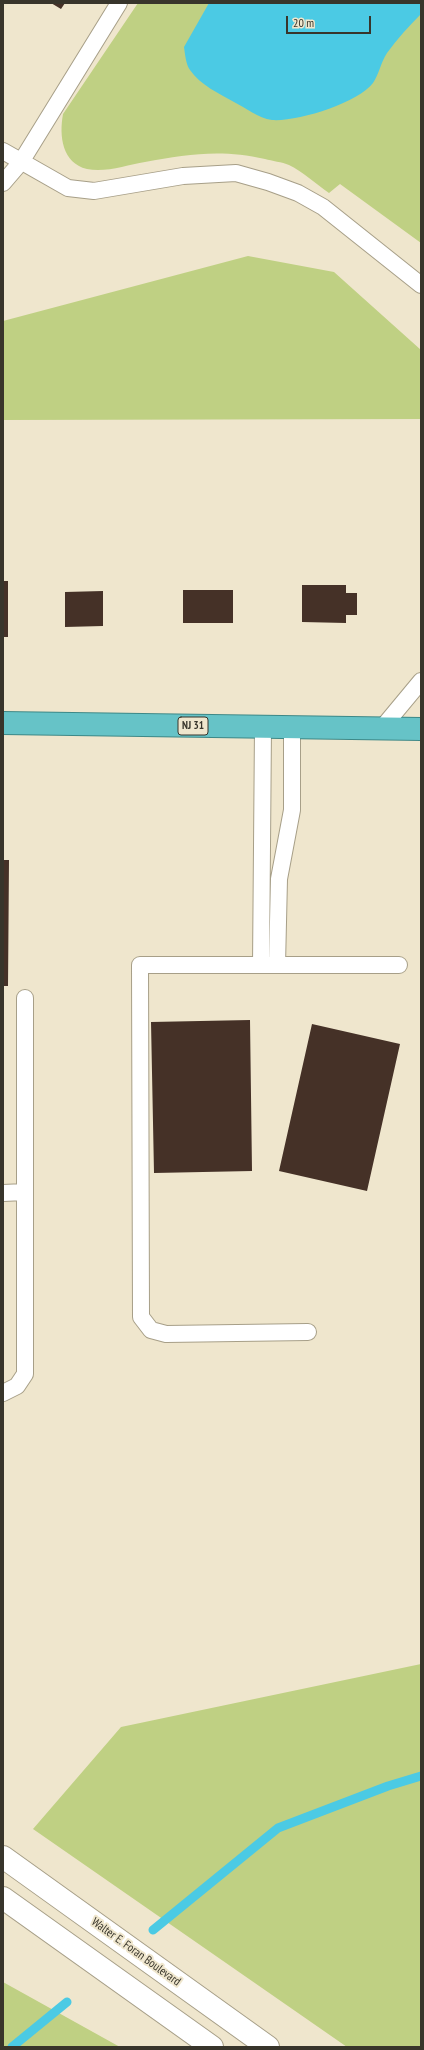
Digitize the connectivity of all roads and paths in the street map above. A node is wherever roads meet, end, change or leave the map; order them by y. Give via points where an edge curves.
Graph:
1 (119, 3) edge
2 (3, 150) edge
3 (21, 162) junction
4 (3, 184) edge
5 (421, 285) edge
6 (421, 681) edge
7 (3, 723) edge
8 (263, 727) junction
9 (292, 728) junction
10 (382, 728) junction
11 (421, 729) edge
12 (261, 965) junction
13 (277, 965) junction
14 (399, 965) dead end
15 (25, 998) dead end
16 (25, 1192) junction
17 (3, 1193) edge
18 (308, 1332) dead end
19 (3, 1393) edge
20 (3, 1857) edge
21 (3, 1898) edge
22 (212, 2047) edge
23 (268, 2047) edge

1 - 3 lane
2 - 3 lane
3 - 4 lane
3 - 5 lane via 68,188 94,191 183,176 236,173 268,182 298,193 323,207
6 - 10 lane
7 - 8 highway, NJ 31
8 - 9 highway, NJ 31
8 - 12 lane
9 - 10 highway, NJ 31
9 - 13 lane via 292,810 279,879
10 - 11 highway, NJ 31
12 - 13 lane
12 - 18 lane via 140,965 142,1317 151,1330 166,1334
13 - 14 lane
15 - 16 lane
16 - 17 lane
16 - 19 lane via 25,1374 17,1386
20 - 23 street, Walter E. Foran Boulevard
21 - 22 street

